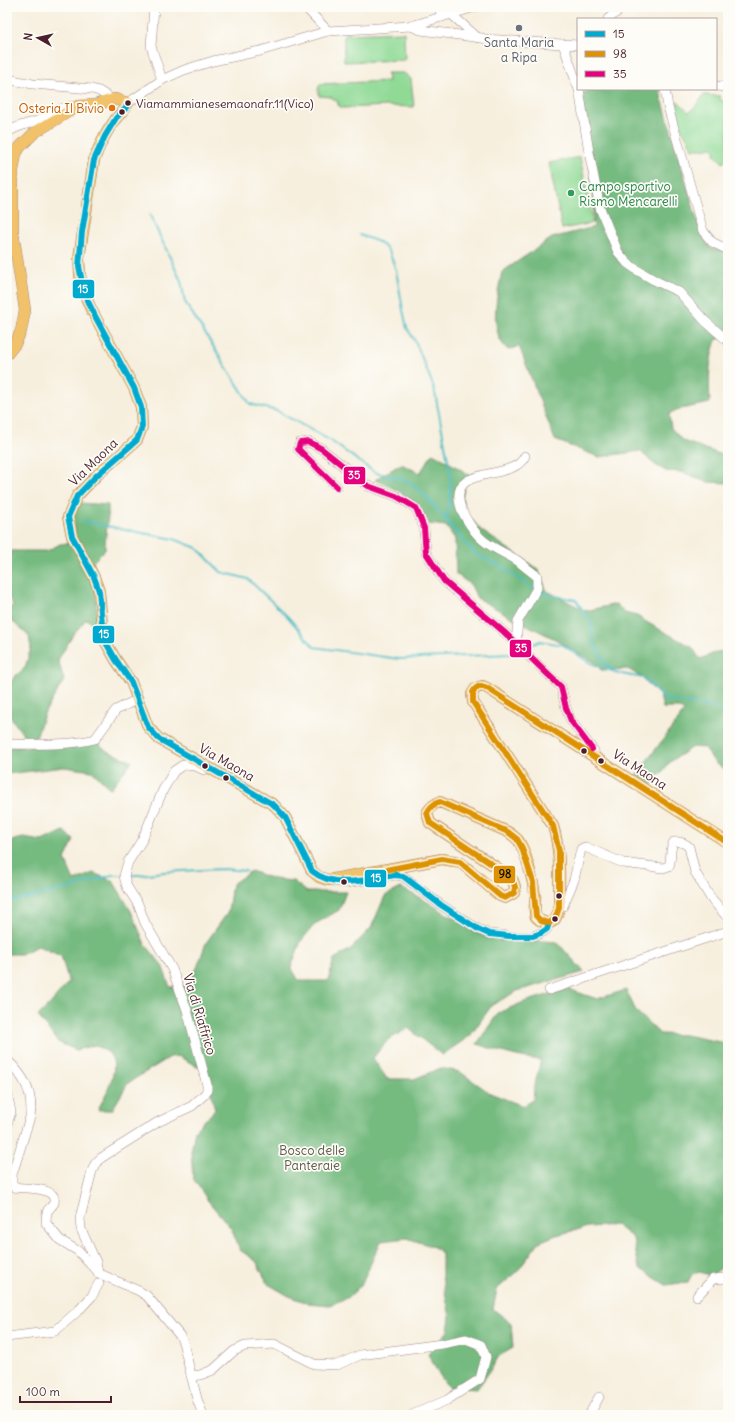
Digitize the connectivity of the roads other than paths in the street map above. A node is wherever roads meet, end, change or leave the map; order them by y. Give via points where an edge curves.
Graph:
1 (154, 7) edge
2 (305, 7) edge
3 (439, 7) edge
4 (476, 7) edge
5 (623, 7) edge
6 (446, 16) junction
7 (609, 18) edge
8 (411, 26) junction
9 (328, 31) junction
10 (482, 38) junction
11 (563, 44) junction
12 (577, 45) edge
13 (7, 79) edge
14 (162, 80) junction
15 (577, 85) edge
16 (717, 86) edge
17 (728, 87) edge
18 (578, 90) edge
19 (665, 90) edge
20 (111, 99) junction
21 (128, 103) junction
22 (78, 106) junction
23 (11, 127) edge
24 (7, 133) edge
25 (728, 250) edge
26 (728, 341) edge
27 (7, 354) edge
28 (525, 456) dead end
29 (337, 487) dead end
30 (516, 643) junction
31 (138, 699) junction
32 (7, 744) edge
33 (595, 757) junction
34 (219, 774) junction
35 (728, 843) edge
36 (328, 880) junction
37 (559, 908) junction
38 (728, 918) edge
39 (549, 923) junction
40 (728, 931) edge
41 (549, 990) dead end
42 (7, 1060) edge
43 (7, 1092) edge
44 (7, 1124) edge
45 (10, 1188) edge
46 (98, 1271) junction
47 (728, 1278) edge
48 (697, 1296) dead end
49 (7, 1337) edge
50 (191, 1376) junction
51 (599, 1397) dead end
52 (203, 1415) edge
53 (412, 1415) edge
54 (589, 1415) edge

1 - 14 street via 151,46
2 - 9 street
3 - 6 street
4 - 6 street
5 - 7 street
6 - 8 street
6 - 10 street
8 - 9 street
8 - 10 street via 421,30
9 - 14 street via 213,61
10 - 11 street
11 - 12 street
11 - 15 street
13 - 20 street via 96,90
14 - 21 street
16 - 17 street
18 - 26 street via 600,208 618,252 637,270 679,292 705,321
19 - 25 street via 703,231 712,242
20 - 21 main road
20 - 22 main road via 95,105
21 - 31 main road, Via Maona via 108,131 94,160 79,266 84,293 134,388 141,407 142,427 137,440 77,496 68,517 72,536 99,591 105,641 131,682
22 - 23 street via 60,108 40,120
22 - 27 main road via 30,136 20,147 15,159 13,232 24,310 22,331
23 - 24 street
28 - 30 street via 523,461 508,470 471,478 463,484 460,491 460,505 468,522 483,540 537,576 537,588 518,621
29 - 30 street via 298,449 300,443 309,442 322,449 368,486 396,496 416,508 424,528 426,553 444,581
30 - 33 street via 561,687 571,721 594,751
31 - 32 street via 116,710 95,739 84,742
31 - 34 main road, Via Maona via 148,727 159,739
33 - 35 main road, Via Maona
33 - 37 main road, Via Maona via 487,688 478,687 473,692 473,702 553,826 559,851
34 - 36 main road, Via Maona via 274,805 285,817 312,871
34 - 46 street, Via di Riaffrico via 189,764 174,771 142,840 128,862 124,876 145,923 172,969 187,1010 207,1090 192,1106 134,1135 95,1164 80,1218 81,1229
36 - 39 street, Via Maona via 346,883 403,876 478,929 489,934 533,936 547,929
36 - 39 main road via 442,859 460,862 500,896 511,896 515,887 513,881 430,823 427,813 429,807 440,802 508,832 517,839 533,882 536,914 541,922
37 - 38 street via 563,906 574,880 581,849 585,848 623,863 663,868 669,866 671,845 677,842 689,847 695,872
37 - 39 main road, Via Maona via 556,919
40 - 41 street
42 - 45 street via 22,1076 32,1108
43 - 44 street via 11,1112
45 - 46 street via 51,1193 54,1203 47,1212 46,1223 60,1240 78,1251
46 - 49 street via 99,1287 84,1305 55,1331
46 - 50 street via 139,1291 151,1301 180,1336
47 - 48 street via 713,1279
50 - 52 street
50 - 53 street via 213,1370 234,1350 245,1346 274,1344 314,1364 337,1365 360,1355 466,1339 481,1345 486,1357 480,1379 446,1400
51 - 54 street

